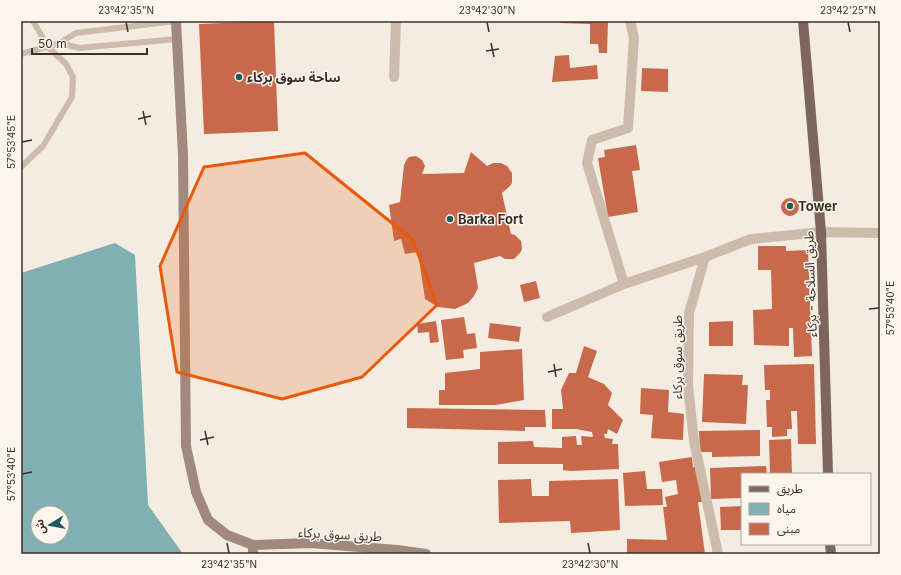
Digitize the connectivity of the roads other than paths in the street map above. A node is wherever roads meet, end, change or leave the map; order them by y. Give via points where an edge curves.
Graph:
1 (33, 21) edge
2 (176, 21) edge
3 (396, 21) edge
4 (630, 21) edge
5 (803, 21) edge
6 (177, 39) junction
7 (60, 43) junction
8 (48, 46) junction
9 (21, 54) edge
10 (394, 77) dead end
11 (21, 167) edge
12 (821, 232) junction
13 (880, 232) edge
14 (704, 257) junction
15 (624, 284) junction
16 (547, 317) dead end
17 (828, 473) edge
18 (253, 549) edge
19 (426, 554) edge
20 (718, 554) edge

1 - 8 lane
2 - 6 street
2 - 7 lane via 76,34
3 - 10 street
4 - 15 street via 634,38 628,128 592,140 587,163
5 - 12 main road, طريق السلاحة - بركاء
6 - 7 lane via 79,48
6 - 18 street via 183,155 186,446 196,492 208,520 227,535
7 - 8 lane
8 - 9 lane
8 - 11 lane via 66,64 73,77 72,97 43,146
12 - 13 street
12 - 14 street via 751,239
12 - 17 main road, طريق السلاحة - بركاء
14 - 15 street
14 - 20 street, طريق سوق بركاء via 689,313 688,386 694,441
15 - 16 street
18 - 19 street, طريق سوق بركاء via 310,543

